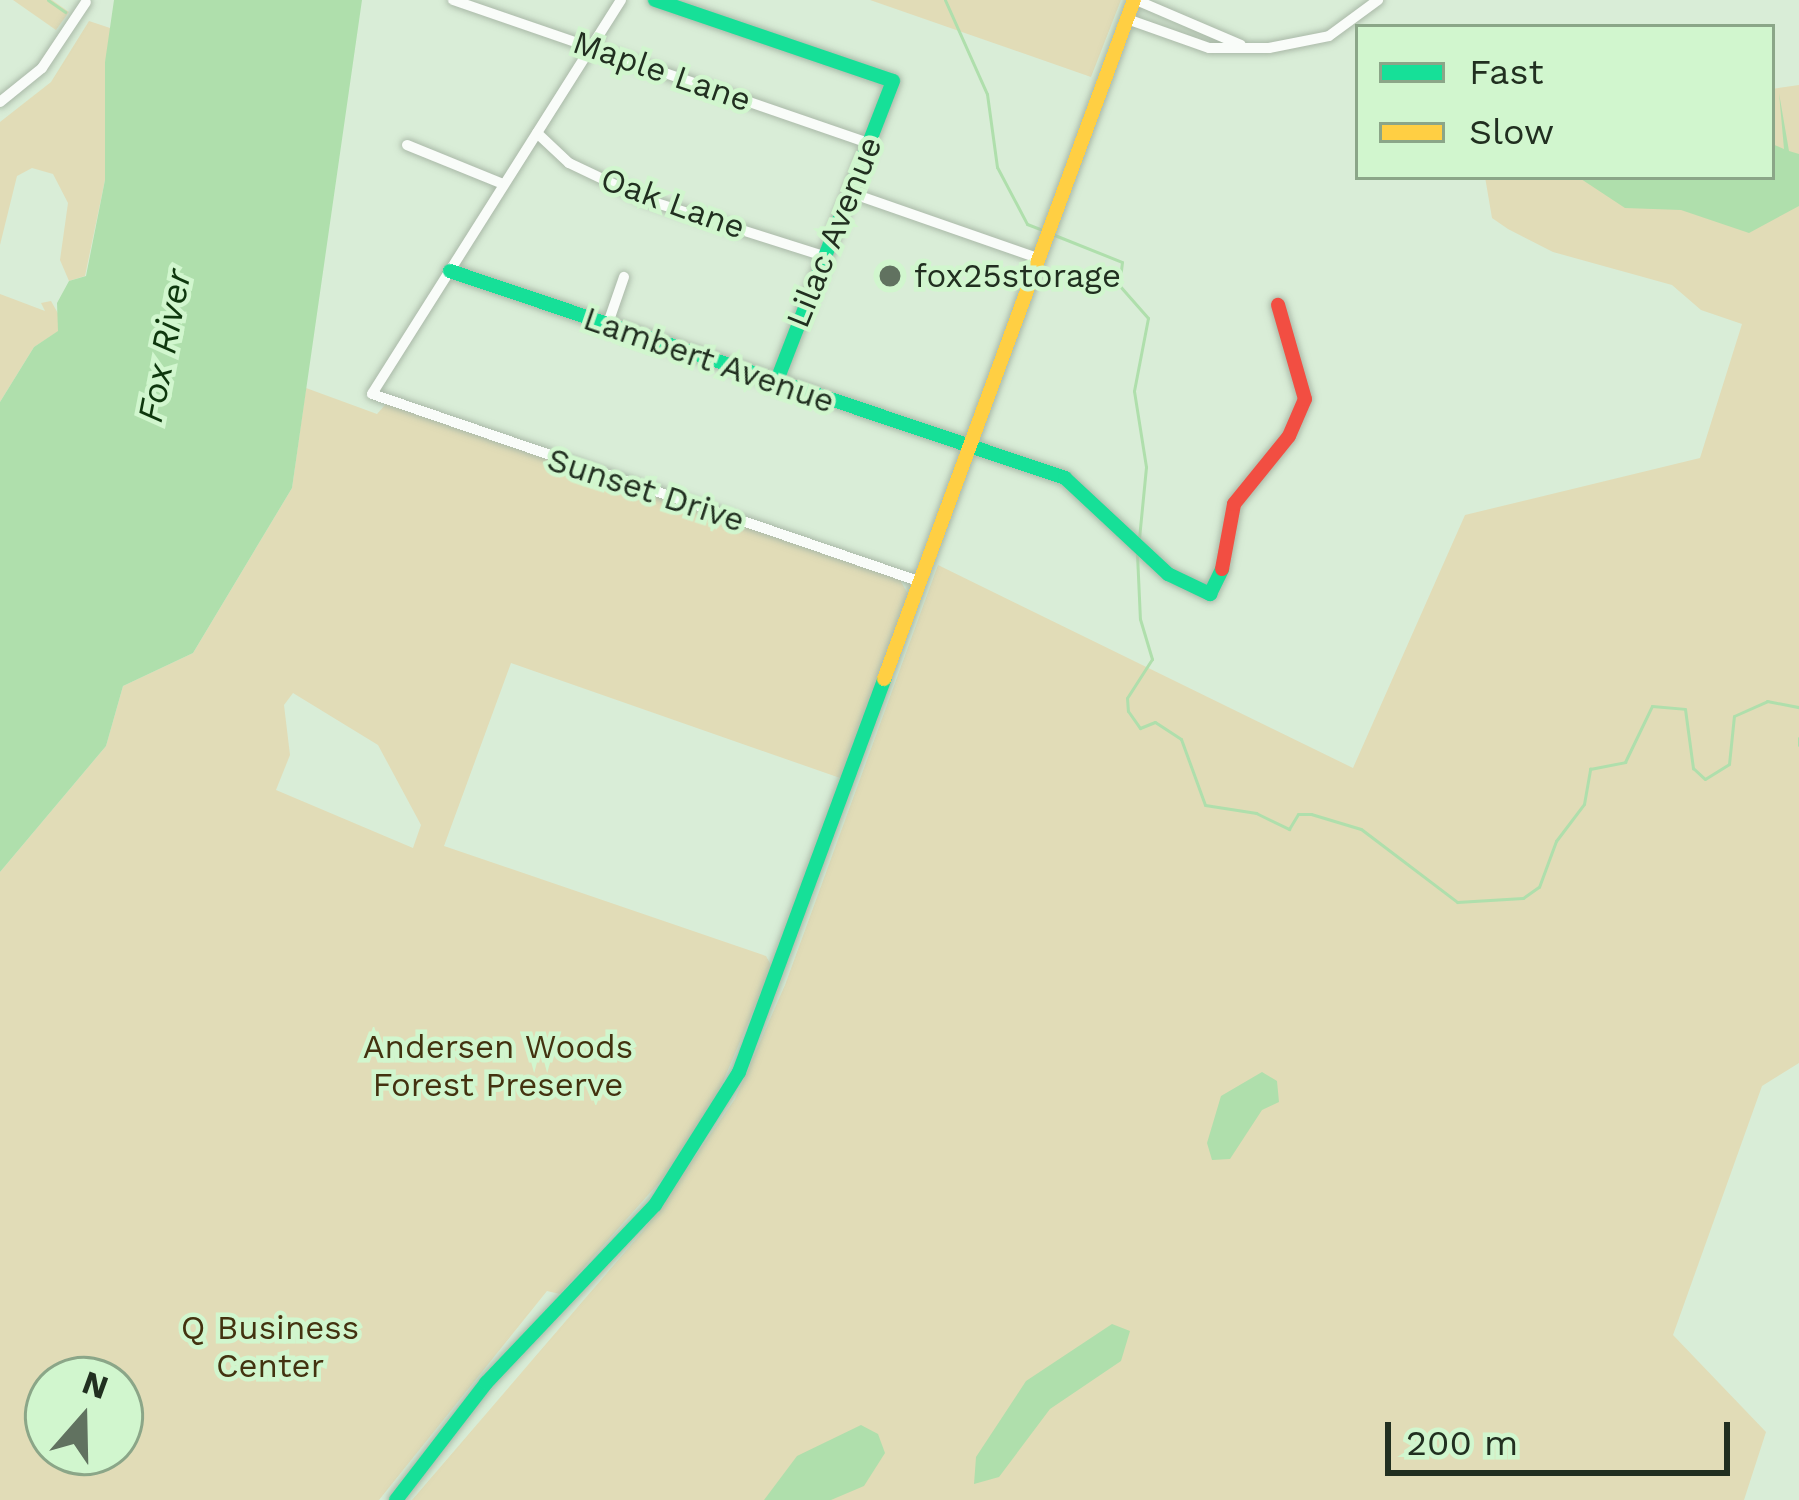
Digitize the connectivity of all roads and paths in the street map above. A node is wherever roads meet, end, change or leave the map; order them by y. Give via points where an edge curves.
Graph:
1 (453, 0) edge
2 (621, 0) edge
3 (655, 0) edge
4 (1135, 0) edge
5 (1378, 0) edge
6 (86, 2) edge
7 (1126, 19) junction
8 (591, 46) junction
9 (1244, 47) junction
10 (0, 102) edge
11 (537, 133) junction
12 (872, 144) junction
13 (407, 145) dead end
14 (503, 184) junction
15 (851, 193) junction
16 (1040, 251) junction
17 (820, 255) junction
18 (450, 271) junction
19 (624, 278) dead end
20 (1278, 305) dead end
21 (607, 326) junction
22 (776, 383) junction
23 (969, 447) junction
24 (921, 582) junction
25 (396, 1500) edge

1 - 8 street, Maple Lane
2 - 8 street
3 - 12 street, Lilac Avenue via 892,81
4 - 7 street
4 - 9 street
5 - 9 street via 1329,36
6 - 10 street via 42,68
7 - 9 street via 1209,48
7 - 16 street
8 - 11 street
8 - 12 street, Maple Lane
11 - 14 street
11 - 17 street, Oak Lane via 569,163 647,200
12 - 15 street, Lilac Avenue
13 - 14 street
14 - 18 street
15 - 16 street
15 - 17 street, Lilac Avenue via 838,236
16 - 23 street
17 - 22 street, Lilac Avenue
18 - 21 street, Lambert Avenue
18 - 24 street, Sunset Drive via 372,394
19 - 21 street
20 - 23 street, Lambert Avenue via 1305,399 1289,436 1234,504 1220,584 1210,594 1168,574 1065,478
21 - 22 street, Lambert Avenue
22 - 23 street, Lambert Avenue
23 - 24 street
24 - 25 street via 788,954 713,1125 655,1205 485,1383

